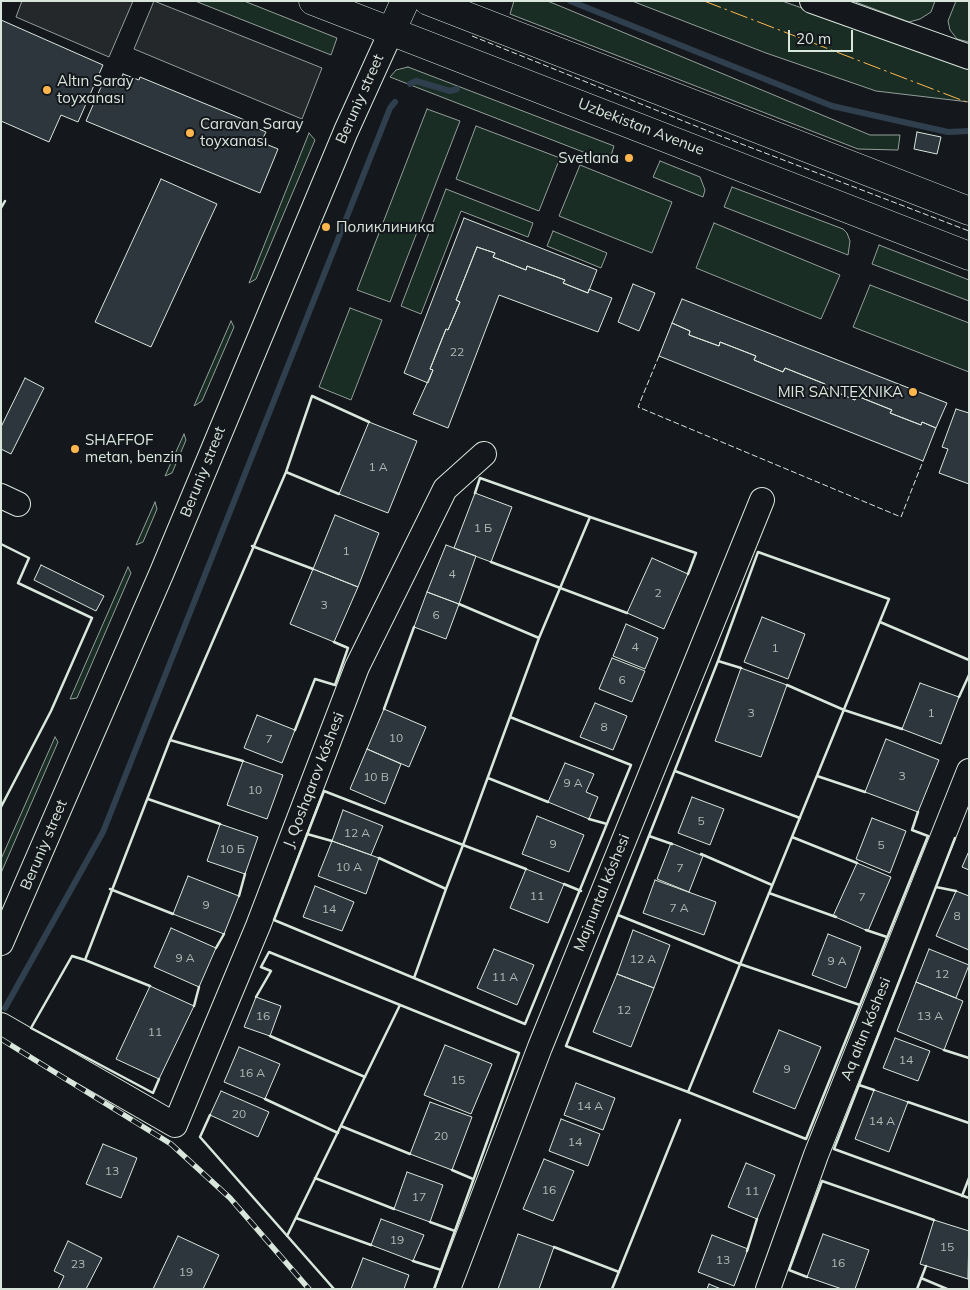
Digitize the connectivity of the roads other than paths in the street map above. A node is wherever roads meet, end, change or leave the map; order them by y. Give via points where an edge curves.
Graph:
1 (313, 1) edge
2 (406, 1) edge
3 (812, 1) edge
4 (443, 4) edge
5 (391, 32) junction
6 (430, 46) junction
7 (969, 57) edge
8 (969, 211) edge
9 (969, 256) edge
10 (484, 454) dead end
11 (762, 500) dead end
12 (969, 771) edge
13 (1, 943) edge
14 (1, 1024) edge
15 (448, 1289) edge
16 (768, 1289) edge

1 - 5 main road, Uzbekistan Avenue
2 - 5 main road, Beruniy street
3 - 7 street
4 - 6 main road
4 - 8 main road
5 - 6 main road, Uzbekistan Avenue
5 - 13 street, Beruniy street via 342,140 162,572
6 - 9 main road, Uzbekistan Avenue
10 - 14 street, J. Qoshqarov kóshesi via 445,489 357,667 258,926 175,1125
11 - 15 street, Majnuntal kóshesi via 540,1047
12 - 16 street, Aq altın kóshesi via 816,1155

